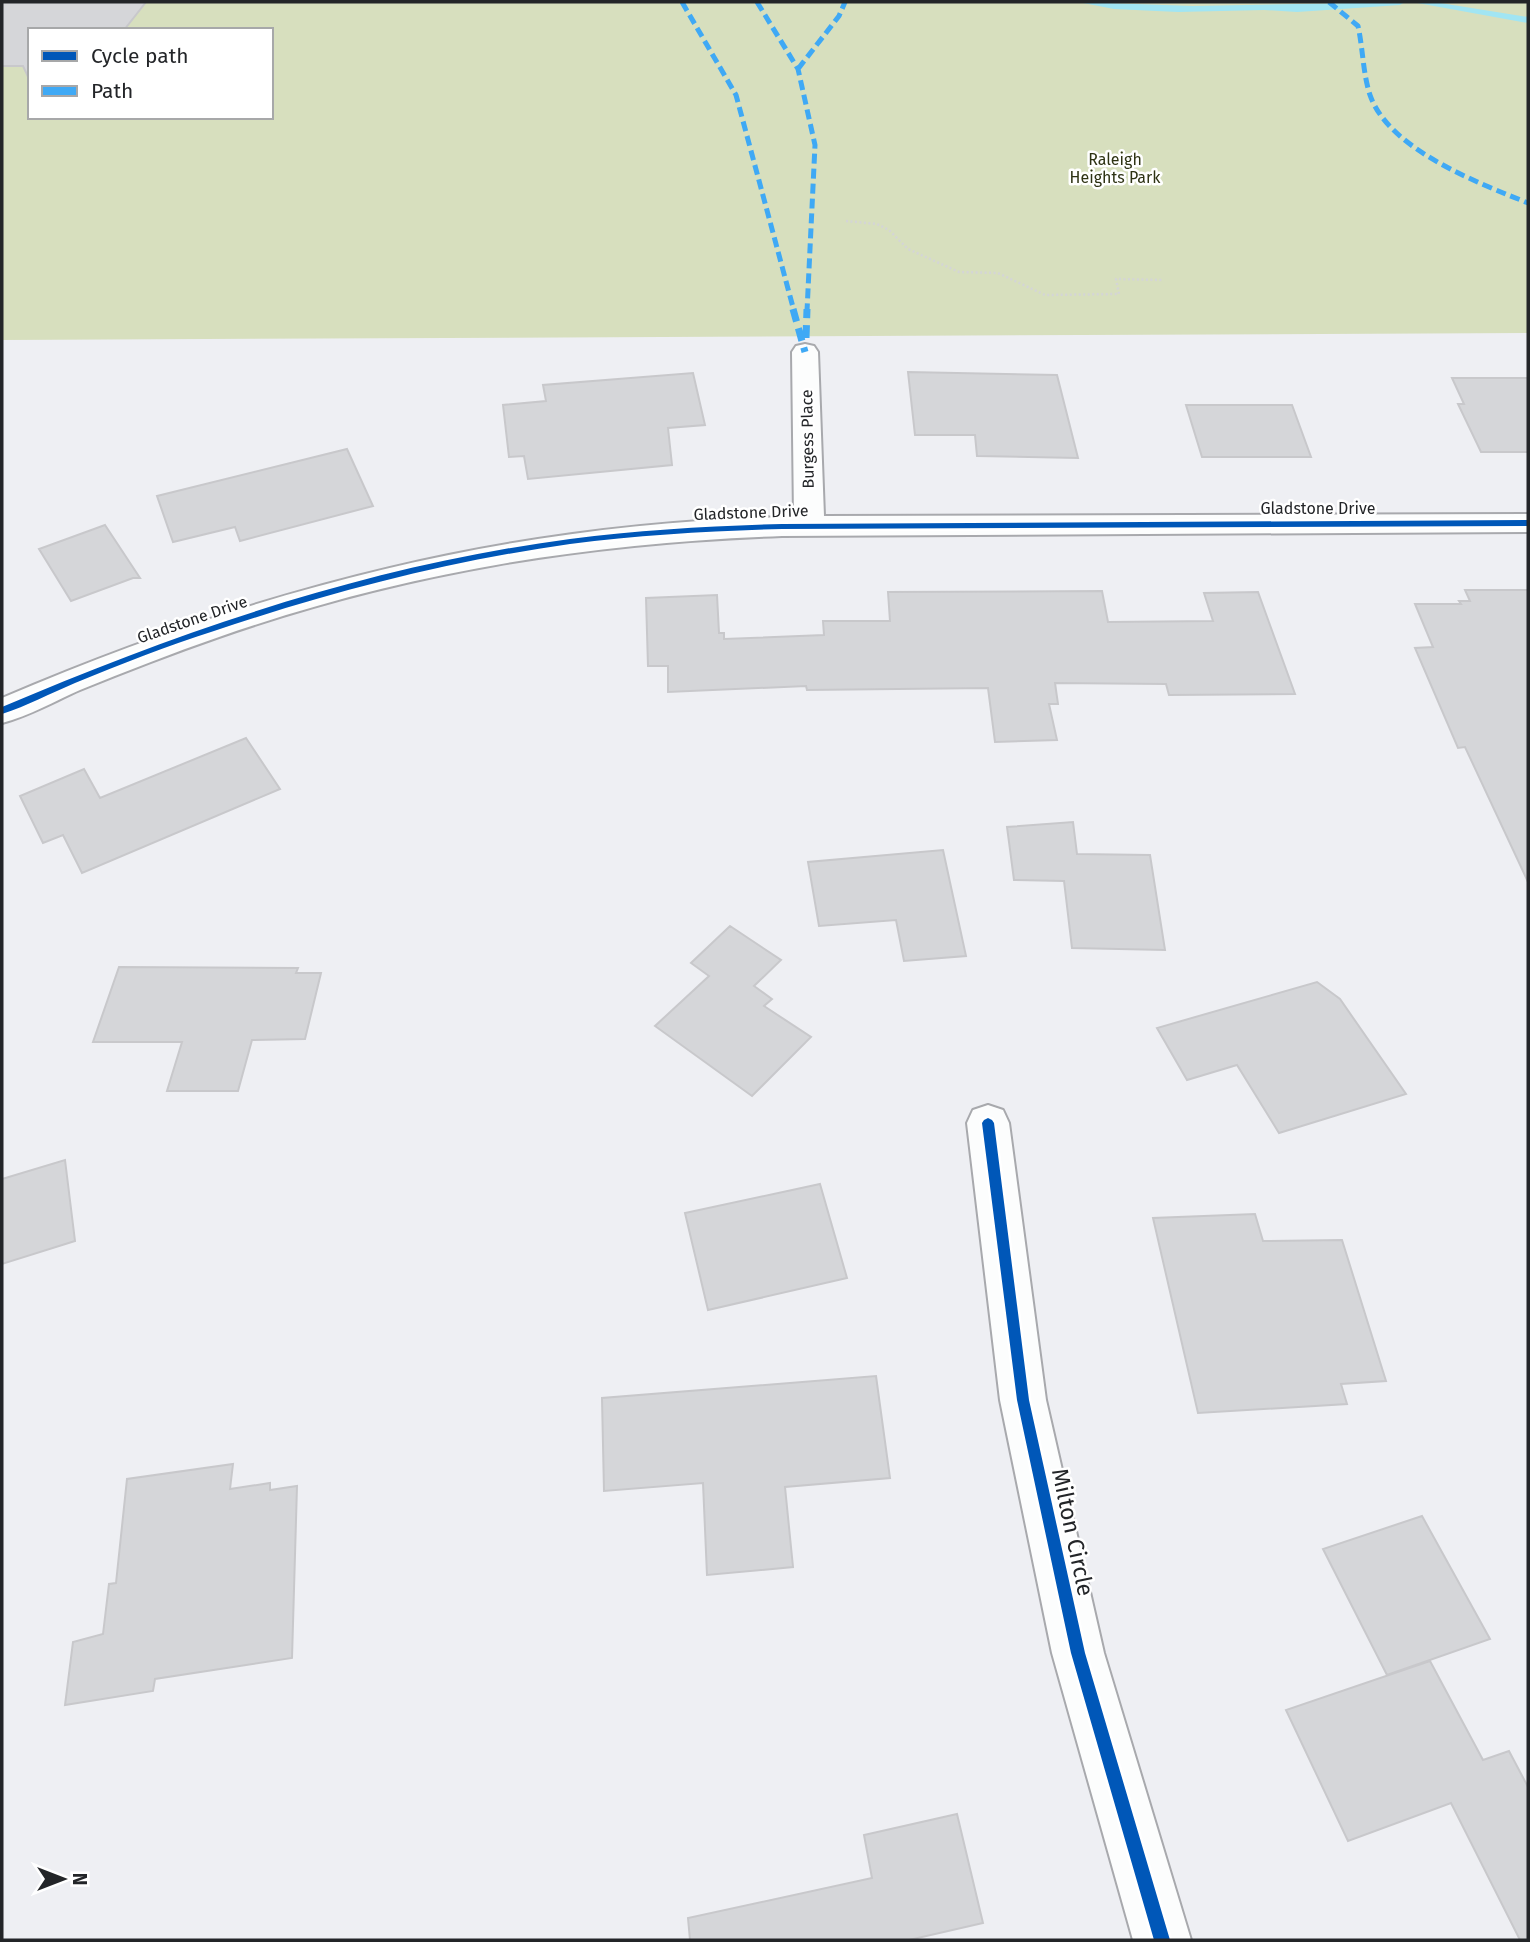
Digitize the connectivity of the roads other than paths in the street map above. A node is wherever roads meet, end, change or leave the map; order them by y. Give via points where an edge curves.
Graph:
1 (805, 352) dead end
2 (1528, 523) edge
3 (809, 526) junction
4 (2, 711) edge
5 (988, 1123) dead end
6 (1162, 1940) edge

1 - 3 street, Burgess Place
2 - 3 street, Gladstone Drive
3 - 4 street, Gladstone Drive via 689,530 569,542 451,562 324,592 209,627
5 - 6 street, Milton Circle via 1026,1413 1078,1653

